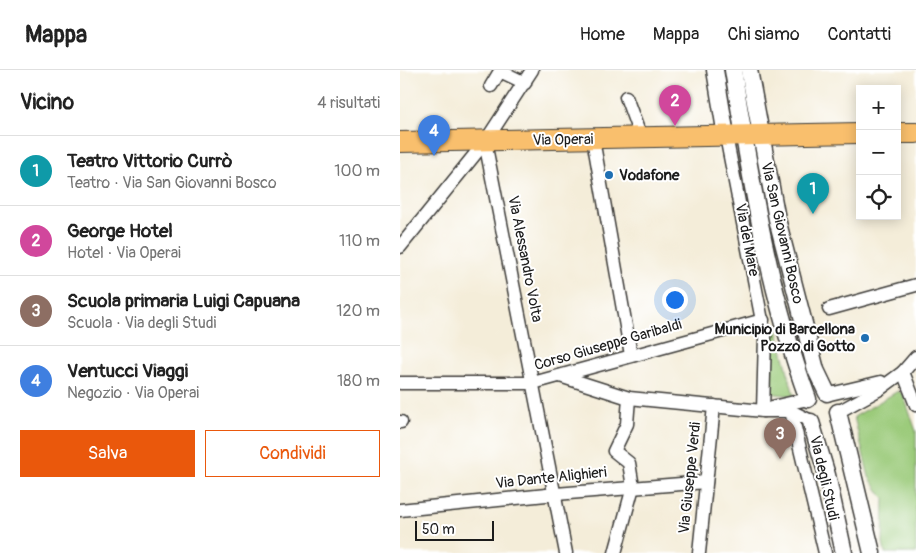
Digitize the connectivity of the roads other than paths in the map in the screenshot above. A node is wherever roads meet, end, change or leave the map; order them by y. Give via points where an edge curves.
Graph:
1 (532, 70) edge
2 (715, 70) edge
3 (733, 70) edge
4 (749, 70) edge
5 (524, 83) junction
6 (491, 86) dead end
7 (626, 97) dead end
8 (856, 133) edge
9 (901, 133) edge
10 (916, 133) edge
11 (743, 135) junction
12 (641, 138) junction
13 (593, 139) junction
14 (400, 142) edge
15 (485, 142) junction
16 (400, 246) edge
17 (916, 286) edge
18 (829, 310) dead end
19 (763, 320) junction
20 (631, 355) junction
21 (916, 357) edge
22 (899, 375) junction
23 (560, 376) junction
24 (533, 383) junction
25 (400, 384) edge
26 (829, 394) junction
27 (629, 398) junction
28 (808, 399) junction
29 (916, 405) edge
30 (714, 406) junction
31 (763, 411) junction
32 (791, 411) junction
33 (838, 412) junction
34 (810, 421) junction
35 (706, 482) junction
36 (633, 487) junction
37 (556, 494) junction
38 (400, 510) edge
39 (566, 553) edge
40 (615, 553) edge
41 (699, 553) edge
42 (825, 553) edge
43 (844, 553) edge
44 (872, 553) edge

1 - 5 street
2 - 11 street, Via del Mare
3 - 11 street, Via San Giovanni Bosco
4 - 11 street, Via San Giovanni Bosco
5 - 6 street via 500,71
5 - 15 street
7 - 12 street
8 - 11 main road, Via Operai
9 - 10 main road
11 - 12 main road, Via Operai
11 - 19 street, Via del Mare
11 - 26 street, Via San Giovanni Bosco via 778,219 816,370
11 - 28 street, Via San Giovanni Bosco via 758,220
12 - 13 main road, Via Operai
13 - 15 main road, Via Operai
13 - 20 street
14 - 15 main road, Via Operai
15 - 16 street
15 - 24 street, Via Alessandro Volta
17 - 18 street
19 - 20 street, Corso Giuseppe Garibaldi
19 - 31 street, Via del Mare
20 - 23 street, Corso Giuseppe Garibaldi
21 - 22 street
22 - 26 street
22 - 29 street
22 - 33 street
23 - 24 street, Corso Giuseppe Garibaldi
23 - 27 street
24 - 25 street, Corso Giuseppe Garibaldi
24 - 37 street, Via Alessandro Volta
26 - 28 street via 817,393
26 - 33 street via 837,402
27 - 30 street
27 - 36 street via 627,424 614,451 629,463
28 - 31 street via 779,404
28 - 34 street via 805,408
30 - 31 street
30 - 35 street, Via Giuseppe Verdi
31 - 32 street
32 - 34 street
32 - 42 street, Via degli Studi
33 - 34 street via 827,424
33 - 44 street
34 - 43 street via 827,475
35 - 36 street, Via Dante Alighieri
35 - 41 street, Via Giuseppe Verdi
36 - 37 street, Via Dante Alighieri
36 - 40 street
37 - 38 street, Via Dante Alighieri
37 - 39 street, Via Alessandro Volta

